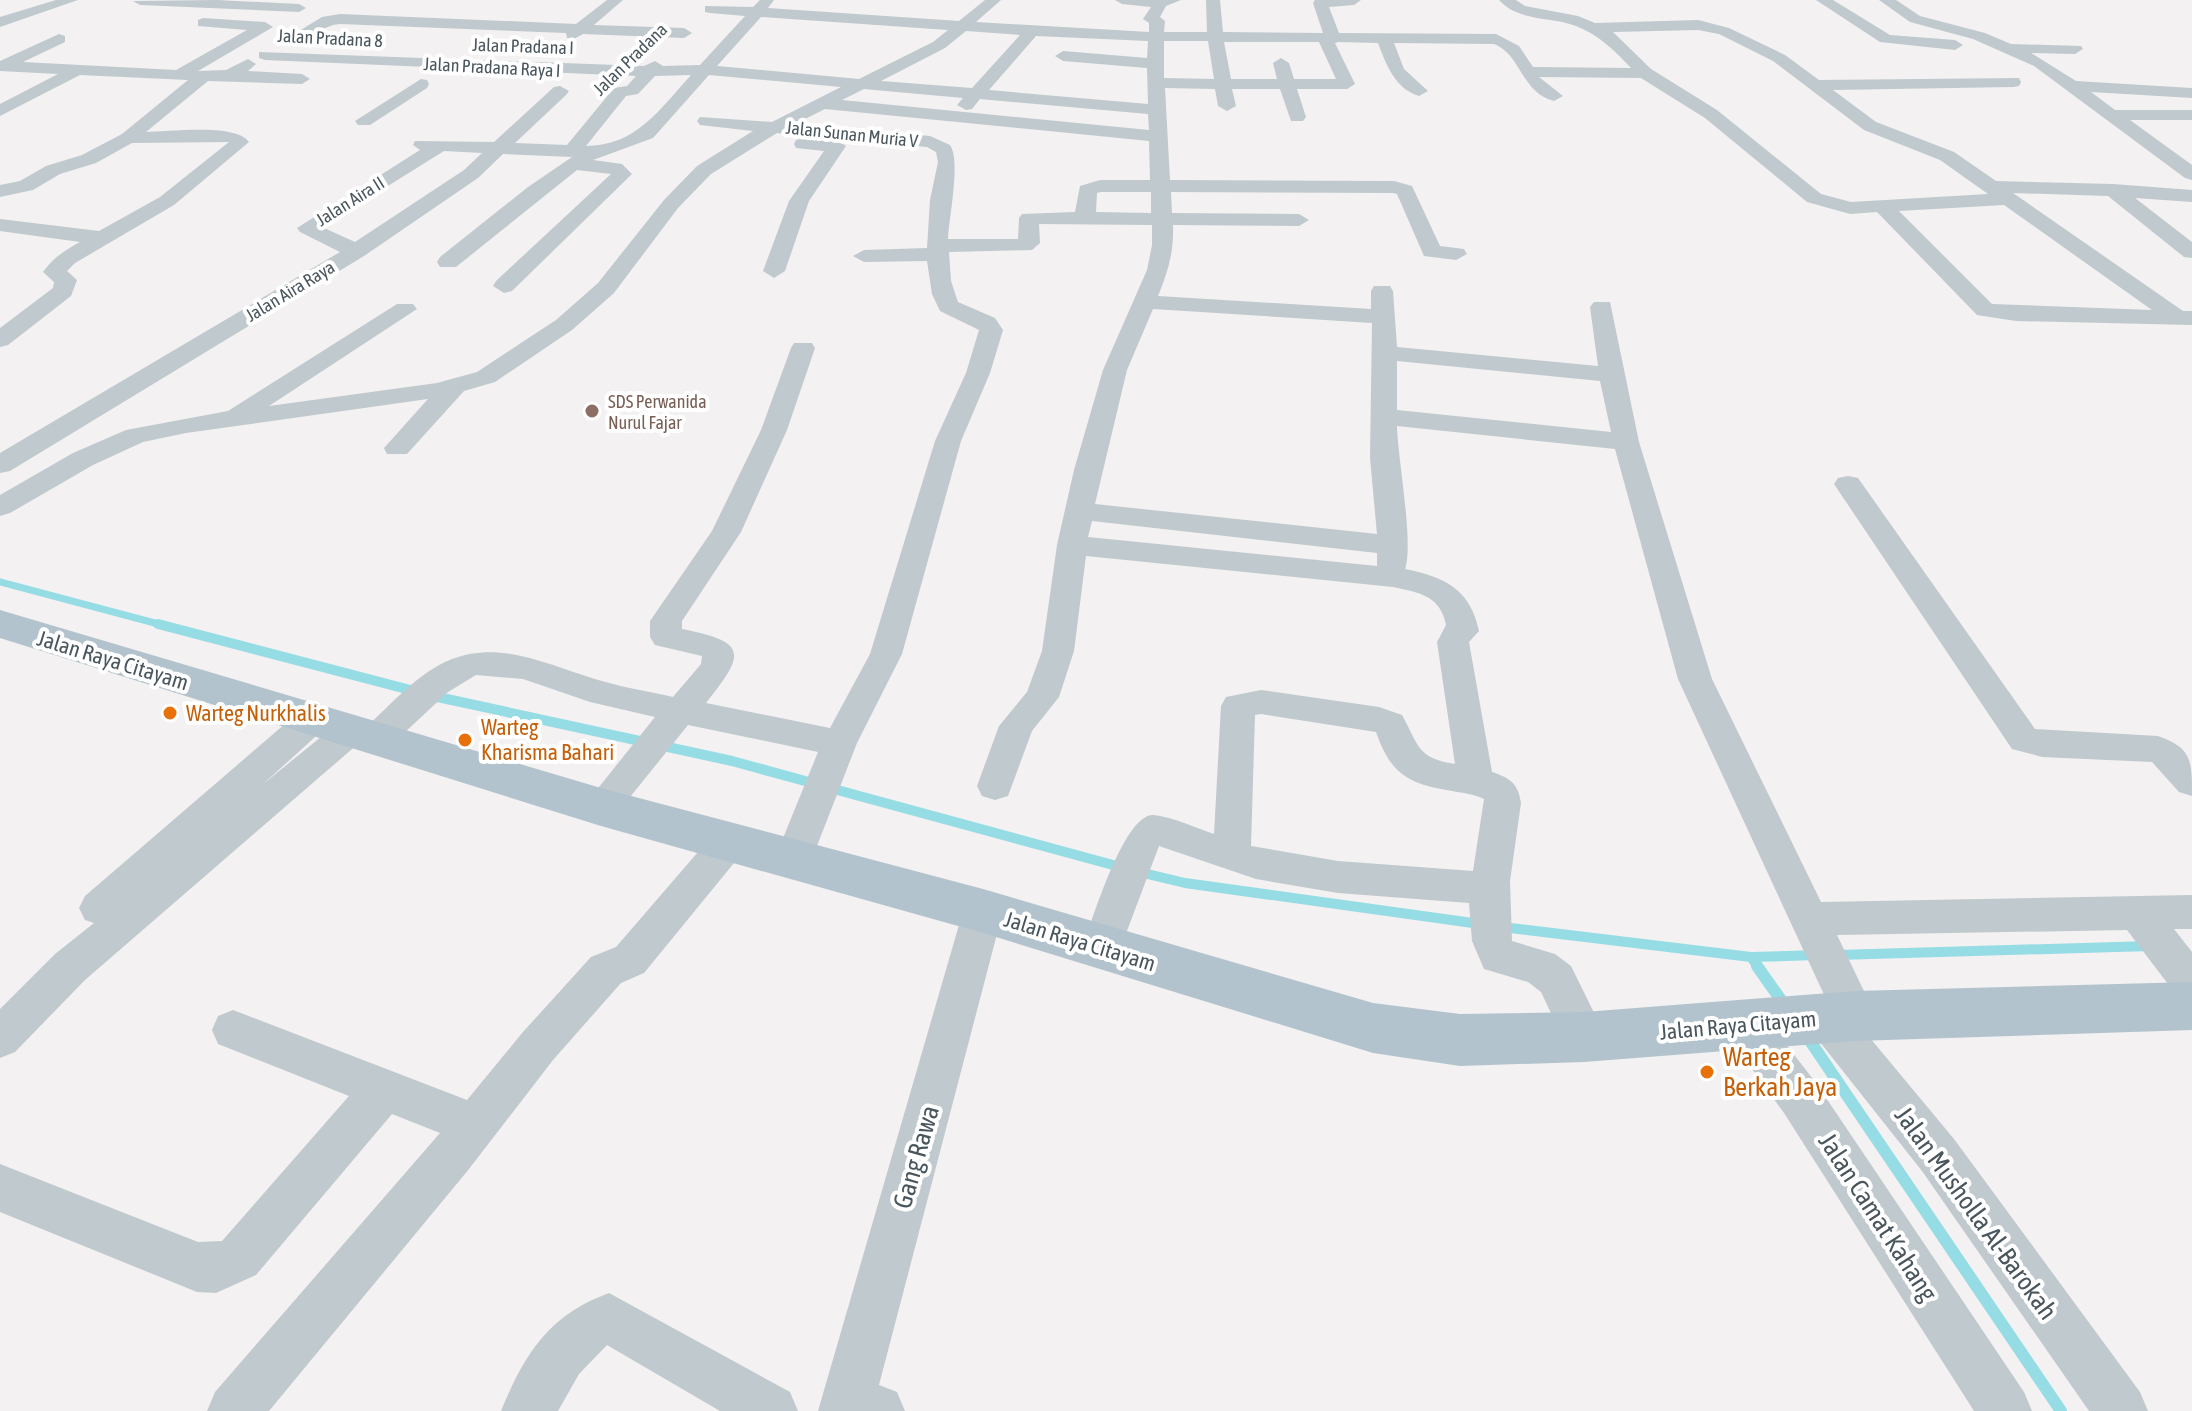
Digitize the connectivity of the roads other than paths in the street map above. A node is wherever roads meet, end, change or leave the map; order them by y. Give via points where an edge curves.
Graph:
1 (71, 0) edge
2 (616, 0) edge
3 (796, 0) edge
4 (1122, 0) edge
5 (1213, 0) edge
6 (1506, 0) edge
7 (1823, 0) edge
8 (1886, 0) edge
9 (140, 1) edge
10 (1354, 1) edge
11 (713, 2) edge
12 (1168, 2) edge
13 (297, 3) edge
14 (359, 4) dead end
15 (763, 5) edge
16 (954, 5) dead end
17 (993, 5) edge
18 (477, 8) dead end
19 (571, 12) dead end
20 (782, 12) junction
21 (599, 13) junction
22 (628, 14) dead end
23 (1910, 16) junction
24 (1854, 19) junction
25 (327, 20) junction
26 (1979, 20) dead end
27 (0, 22) edge
28 (203, 23) dead end
29 (449, 25) junction
30 (1148, 25) junction
31 (1594, 28) junction
32 (0, 29) edge
33 (740, 29) junction
34 (258, 30) junction
35 (578, 30) junction
36 (1032, 31) junction
37 (770, 32) dead end
38 (1273, 32) junction
39 (684, 33) junction
40 (299, 36) junction
41 (1215, 36) junction
42 (967, 37) junction
43 (328, 38) dead end
44 (1384, 38) junction
45 (1329, 39) junction
46 (2010, 47) junction
47 (2075, 49) dead end
48 (642, 51) dead end
49 (669, 52) junction
50 (1022, 52) junction
51 (907, 53) junction
52 (1515, 53) junction
53 (1543, 53) dead end
54 (1600, 53) dead end
55 (1628, 53) junction
56 (265, 55) junction
57 (394, 61) junction
58 (874, 61) dead end
59 (530, 66) junction
60 (2046, 67) junction
61 (2074, 68) dead end
62 (703, 70) junction
63 (74, 71) junction
64 (650, 71) junction
65 (1528, 72) junction
66 (1645, 73) junction
67 (230, 75) junction
68 (372, 75) dead end
69 (176, 76) junction
70 (204, 76) junction
71 (318, 80) dead end
72 (511, 81) dead end
73 (2013, 82) dead end
74 (391, 83) dead end
75 (862, 83) junction
76 (1223, 84) junction
77 (1288, 85) junction
78 (1816, 85) junction
79 (1154, 86) junction
80 (2072, 86) junction
81 (0, 87) edge
82 (44, 87) junction
83 (531, 89) dead end
84 (575, 91) junction
85 (1419, 91) dead end
86 (620, 92) junction
87 (1649, 93) dead end
88 (1673, 93) junction
89 (2192, 93) edge
90 (976, 94) junction
91 (1554, 96) dead end
92 (794, 101) dead end
93 (822, 103) junction
94 (1227, 106) dead end
95 (0, 111) edge
96 (2108, 115) junction
97 (2192, 115) edge
98 (954, 117) junction
99 (1297, 117) dead end
100 (364, 121) dead end
101 (706, 121) dead end
102 (775, 127) junction
103 (1160, 137) junction
104 (128, 138) junction
105 (747, 141) junction
106 (936, 145) junction
107 (837, 146) junction
108 (501, 149) junction
109 (574, 158) junction
110 (2192, 174) edge
111 (1161, 186) junction
112 (2112, 190) junction
113 (0, 191) edge
114 (2000, 193) junction
115 (2192, 196) edge
116 (1882, 206) junction
117 (1085, 218) junction
118 (1163, 218) junction
119 (1299, 220) dead end
120 (0, 225) edge
121 (102, 238) junction
122 (938, 250) junction
123 (356, 251) junction
124 (2192, 252) edge
125 (1456, 254) dead end
126 (864, 256) dead end
127 (448, 262) dead end
128 (774, 271) dead end
129 (504, 286) dead end
130 (1382, 291) dead end
131 (1143, 302) junction
132 (1602, 307) dead end
133 (405, 309) dead end
134 (1383, 317) junction
135 (2185, 318) edge
136 (0, 340) edge
137 (803, 348) dead end
138 (1385, 353) junction
139 (1611, 375) junction
140 (453, 388) junction
141 (1385, 417) junction
142 (230, 419) junction
143 (1626, 442) junction
144 (397, 448) dead end
145 (0, 465) edge
146 (1848, 484) dead end
147 (0, 507) edge
148 (1079, 511) junction
149 (1072, 545) junction
150 (1392, 561) junction
151 (5, 631) edge
152 (678, 716) junction
153 (361, 726) junction
154 (838, 748) junction
155 (289, 763) junction
156 (1475, 780) junction
157 (2192, 782) edge
158 (995, 786) dead end
159 (601, 807) junction
160 (730, 841) junction
161 (1232, 857) junction
162 (794, 858) junction
163 (1489, 892) junction
164 (99, 908) dead end
165 (983, 911) junction
166 (2192, 912) edge
167 (2141, 918) junction
168 (1812, 928) junction
169 (1102, 948) junction
170 (2192, 983) edge
171 (2192, 1006) edge
172 (1809, 1013) junction
173 (233, 1030) dead end
174 (1584, 1037) junction
175 (0, 1038) edge
176 (383, 1091) junction
177 (475, 1125) junction
178 (0, 1188) edge
179 (857, 1409) edge
180 (2001, 1410) edge
181 (234, 1411) edge
182 (528, 1411) edge
183 (771, 1411) edge
184 (2121, 1411) edge

1 - 27 street
2 - 21 street
3 - 20 street
4 - 12 street
5 - 41 street
6 - 31 street via 1520,10
7 - 24 street
8 - 23 street
9 - 13 street
10 - 45 street via 1320,3
11 - 15 street
11 - 39 street, Jalan Pradana
12 - 30 street
13 - 34 street via 299,8
14 - 25 street
15 - 20 street
15 - 33 street
16 - 17 street
17 - 42 street
18 - 29 street, Jalan Pradana Raya I
19 - 21 street
20 - 42 street
21 - 22 street
21 - 35 street
23 - 24 street
23 - 26 street
23 - 46 street
24 - 46 street via 1896,42
25 - 29 street
25 - 40 street
28 - 34 street
29 - 35 street
29 - 57 street, Jalan Pradana Raya I
30 - 36 street
30 - 41 street
30 - 79 street
31 - 55 street
31 - 78 street via 1717,28 1760,46
32 - 63 street via 44,32 0,66
33 - 37 street
33 - 62 street via 730,50
34 - 40 street
34 - 69 street
35 - 39 street
35 - 59 street
36 - 42 street
36 - 50 street
38 - 41 street
38 - 45 street
38 - 77 street
39 - 49 street, Jalan Pradana
40 - 43 street
40 - 56 street
41 - 76 street
42 - 51 street via 937,56
44 - 45 street
44 - 52 street via 1501,40
44 - 85 street via 1397,71
45 - 77 street via 1347,84
46 - 47 street
46 - 60 street
48 - 49 street
49 - 64 street, Jalan Pradana
50 - 79 street
50 - 90 street
51 - 58 street
51 - 75 street
52 - 53 street
52 - 65 street
54 - 55 street
55 - 66 street
56 - 57 street, Jalan Pradana 8
56 - 67 street
57 - 59 street, Jalan Pradana I
57 - 68 street, Jalan Pradana Raya I
59 - 64 street, Jalan Pradana I
59 - 72 street
60 - 61 street
60 - 80 street
62 - 64 street, Jalan Pradana I
62 - 75 street, Jalan Pradana I
62 - 109 street via 647,134
63 - 69 street
63 - 82 street
64 - 86 street, Jalan Pradana via 632,90
65 - 66 street
65 - 91 street via 1544,93
66 - 88 street
67 - 70 street
67 - 71 street
69 - 70 street
70 - 104 street
73 - 78 street
74 - 100 street, Jalan Pradana Raya I via 428,84
75 - 90 street, Jalan Pradana I
75 - 93 street
76 - 77 street
76 - 79 street
76 - 94 street
77 - 99 street
78 - 114 street via 1870,126 1947,156
79 - 90 street, Jalan Pradana I
79 - 103 street
80 - 89 street
80 - 96 street
81 - 82 street
82 - 95 street
83 - 84 street, Jalan Pradana Raya I
84 - 86 street, Jalan Pradana Raya I
84 - 108 street, Jalan Aira Raya
86 - 109 street, Jalan Pradana
87 - 88 street
88 - 116 street via 1711,114 1814,198 1850,208
90 - 98 street
92 - 93 street
93 - 98 street
93 - 102 street
96 - 97 street
96 - 110 street
98 - 103 street
98 - 106 street
101 - 102 street, Jalan Sunan Muria V
102 - 105 street
102 - 106 street, Jalan Sunan Muria V
103 - 111 street
104 - 113 street via 26,186
104 - 121 street via 230,136 240,142 177,194
105 - 107 street
105 - 140 street via 691,182 606,288 564,325 486,377
106 - 107 street
106 - 122 street via 947,156
107 - 128 street via 799,201
108 - 109 street
108 - 123 street, Jalan Aira Raya
108 - 123 street, Jalan Aira II via 431,145 307,228
109 - 127 street
109 - 129 street via 622,174
111 - 117 street via 1090,188
111 - 118 street
111 - 125 street via 1400,188 1432,251
112 - 114 street
112 - 115 street
112 - 124 street
114 - 116 street
114 - 135 street
116 - 135 street via 1985,310
117 - 118 street
117 - 122 street via 1029,218 1029,243 1024,245
118 - 119 street
118 - 131 street via 1158,270
120 - 121 street
121 - 136 street via 56,267 54,272 67,284 63,291
122 - 126 street
122 - 154 street via 948,306 987,323 991,338 948,441 886,654
123 - 145 street, Jalan Aira Raya
130 - 134 street
131 - 134 street
131 - 148 street via 1115,370
132 - 139 street
133 - 142 street
134 - 138 street
137 - 152 street via 774,430 726,532 666,621 666,637 718,650 715,669
138 - 139 street
138 - 141 street
139 - 143 street
140 - 142 street
140 - 144 street
141 - 143 street
141 - 150 street
142 - 147 street via 127,439
143 - 168 street via 1695,679
146 - 157 street via 2024,740 2158,749 2171,756
148 - 149 street
148 - 150 street
149 - 150 street
149 - 158 street via 1058,651 1042,697 1016,726
150 - 156 street via 1441,589 1458,610 1463,631 1455,633 1453,642
151 - 153 main road, Jalan Raya Citayam
152 - 153 street via 513,665 475,664 451,672
152 - 154 street
152 - 159 street
153 - 155 street
153 - 159 main road, Jalan Raya Citayam
154 - 162 street
155 - 164 street
155 - 175 street
156 - 161 street via 1420,770 1404,757 1390,724 1379,720 1249,703 1238,706
156 - 163 street via 1501,791 1503,803
159 - 160 main road, Jalan Raya Citayam
160 - 162 main road, Jalan Raya Citayam
160 - 177 street via 630,960 606,970 567,1013
161 - 163 street via 1338,877
161 - 169 street via 1147,831
162 - 165 main road, Jalan Raya Citayam
163 - 174 street via 1498,956 1540,967 1556,979
165 - 169 main road, Jalan Raya Citayam
165 - 179 street, Gang Rawa
166 - 167 street
167 - 168 street
167 - 170 street
168 - 172 street
169 - 174 main road, Jalan Raya Citayam via 1373,1028 1460,1040
171 - 172 main road, Jalan Raya Citayam
172 - 174 main road, Jalan Raya Citayam
172 - 180 street, Jalan Camat Kahang via 1800,1098
172 - 184 street, Jalan Musholla Al-Barokah via 1938,1155
173 - 176 street
176 - 177 street
176 - 178 street via 239,1258 216,1268 197,1267
177 - 181 street
182 - 183 street via 569,1344 591,1322 609,1318

